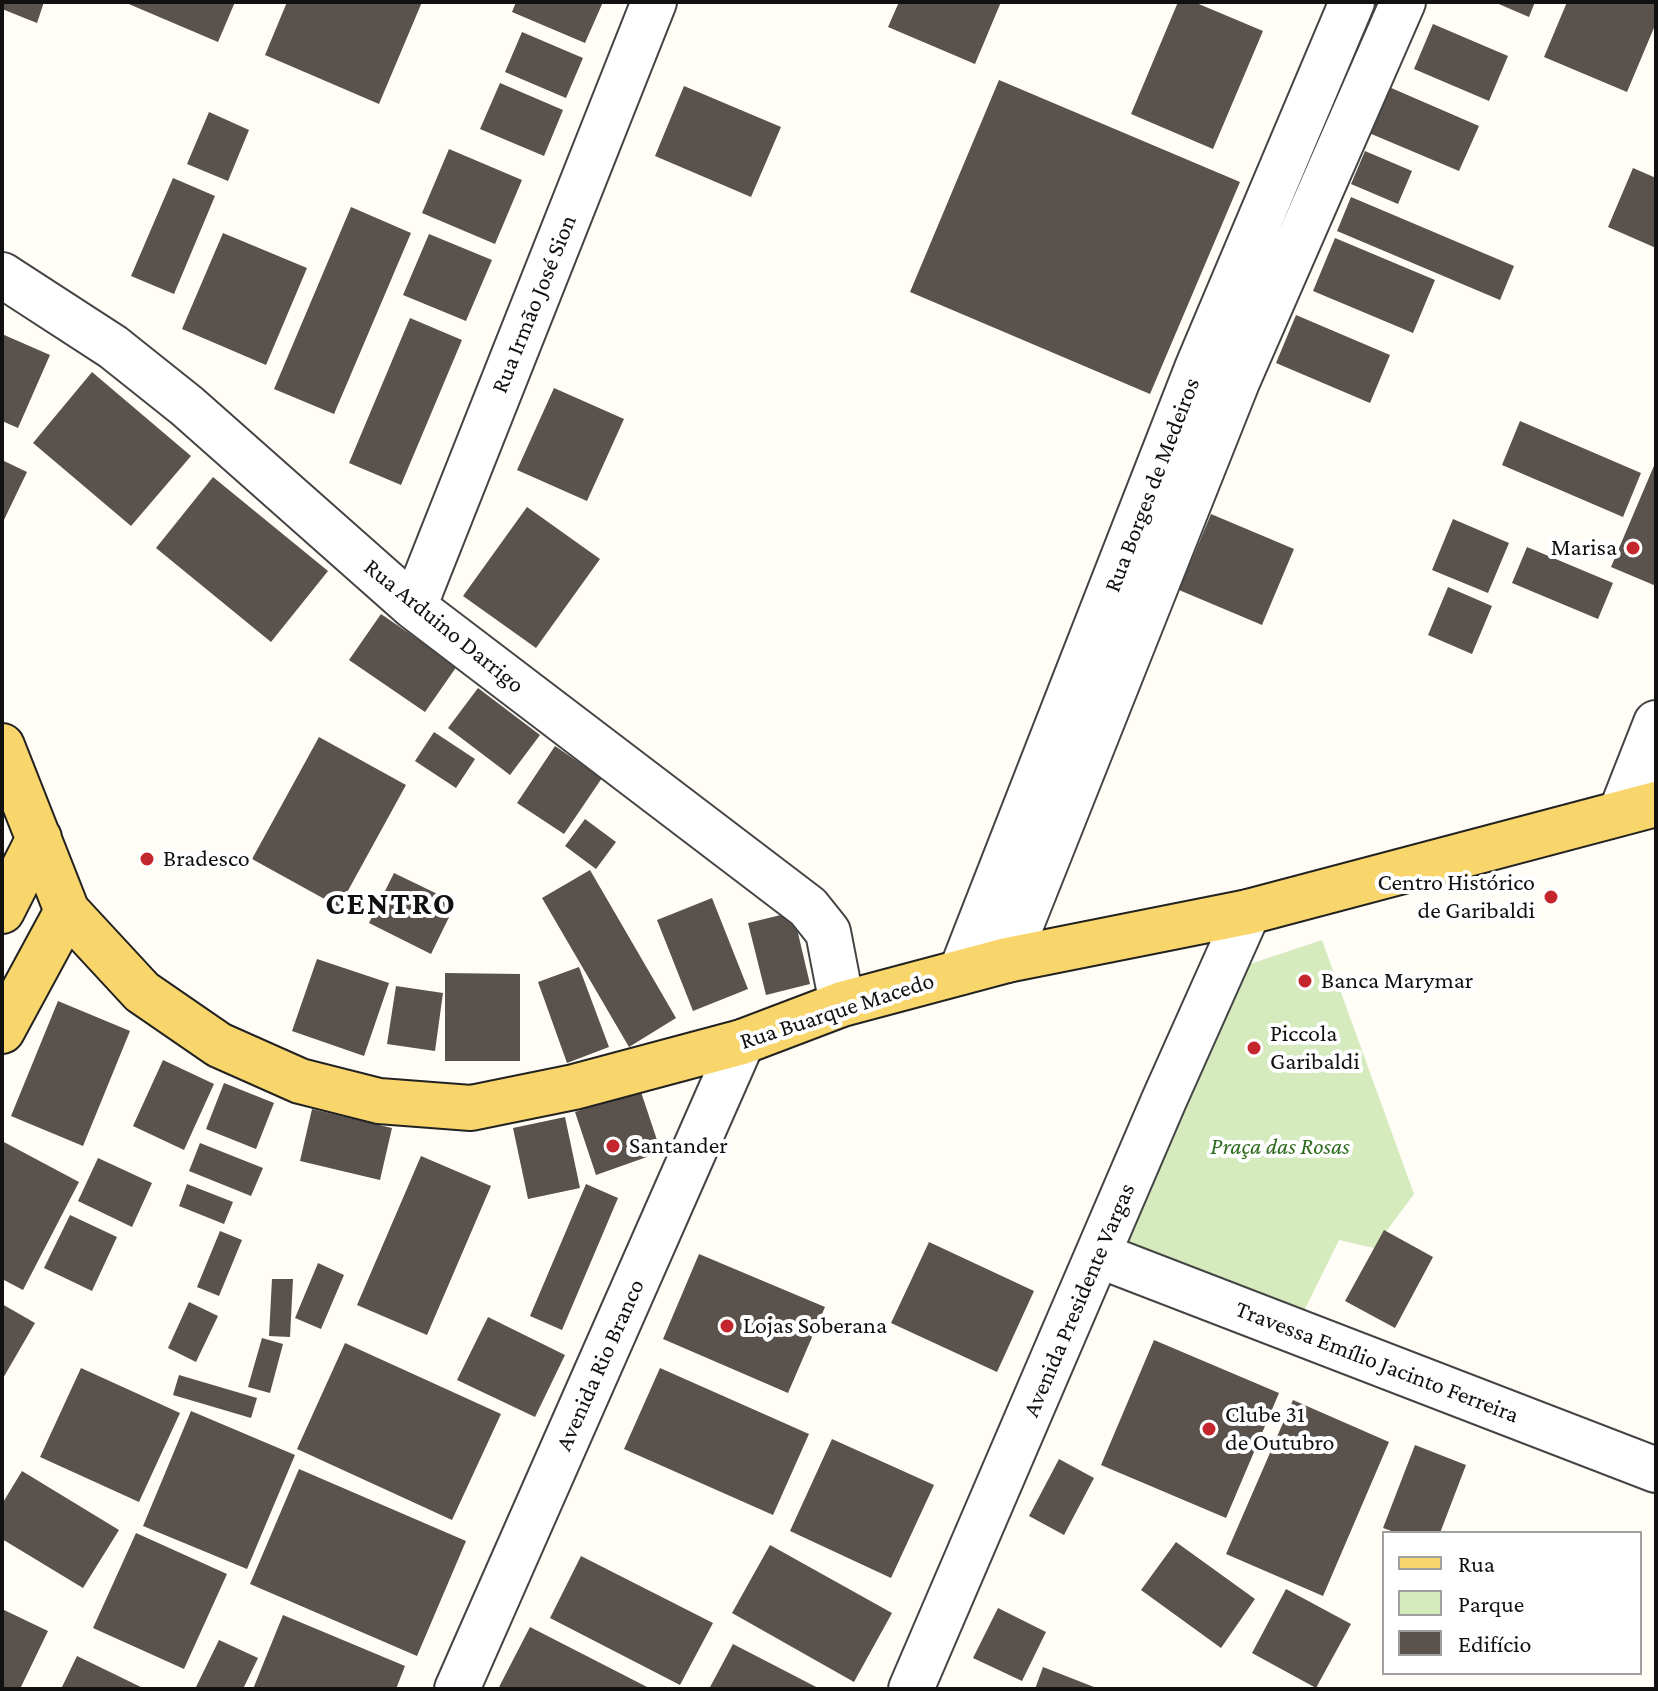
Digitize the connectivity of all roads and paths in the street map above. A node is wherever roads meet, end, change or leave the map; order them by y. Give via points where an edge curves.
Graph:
1 (654, 2) edge
2 (1352, 2) edge
3 (1403, 2) edge
4 (2, 275) edge
5 (1217, 374) junction
6 (414, 607) junction
7 (1656, 723) edge
8 (2, 746) edge
9 (1638, 808) edge
10 (39, 838) junction
11 (2, 911) edge
12 (67, 911) junction
13 (1248, 912) junction
14 (1007, 960) junction
15 (961, 972) junction
16 (842, 1004) junction
17 (2, 1031) edge
18 (742, 1042) junction
19 (1098, 1255) junction
20 (1656, 1470) edge
21 (457, 1689) edge
22 (911, 1689) edge

1 - 6 street, Rua Irmão José Sion
2 - 5 street, Rua Borges de Medeiros
3 - 5 street, Rua Borges de Medeiros
4 - 6 street, Rua Arduino Darrigo via 100,338 187,406
5 - 14 street, Rua Borges de Medeiros
5 - 15 street, Rua Borges de Medeiros
6 - 16 street, Rua Arduino Darrigo via 808,907 828,932
7 - 9 street
8 - 10 main road
9 - 13 main road, Rua Buarque Macedo
10 - 11 main road
10 - 12 main road
12 - 17 main road
12 - 18 main road, Rua Buarque Macedo via 142,992 219,1045 300,1081 379,1101 471,1108
13 - 14 main road, Rua Buarque Macedo
13 - 19 street, Avenida Presidente Vargas
14 - 15 main road, Rua Buarque Macedo
15 - 16 main road, Rua Buarque Macedo
16 - 18 main road, Rua Buarque Macedo
18 - 21 street, Avenida Rio Branco
19 - 20 street, Travessa Emílio Jacinto Ferreira
19 - 22 street, Avenida Presidente Vargas

